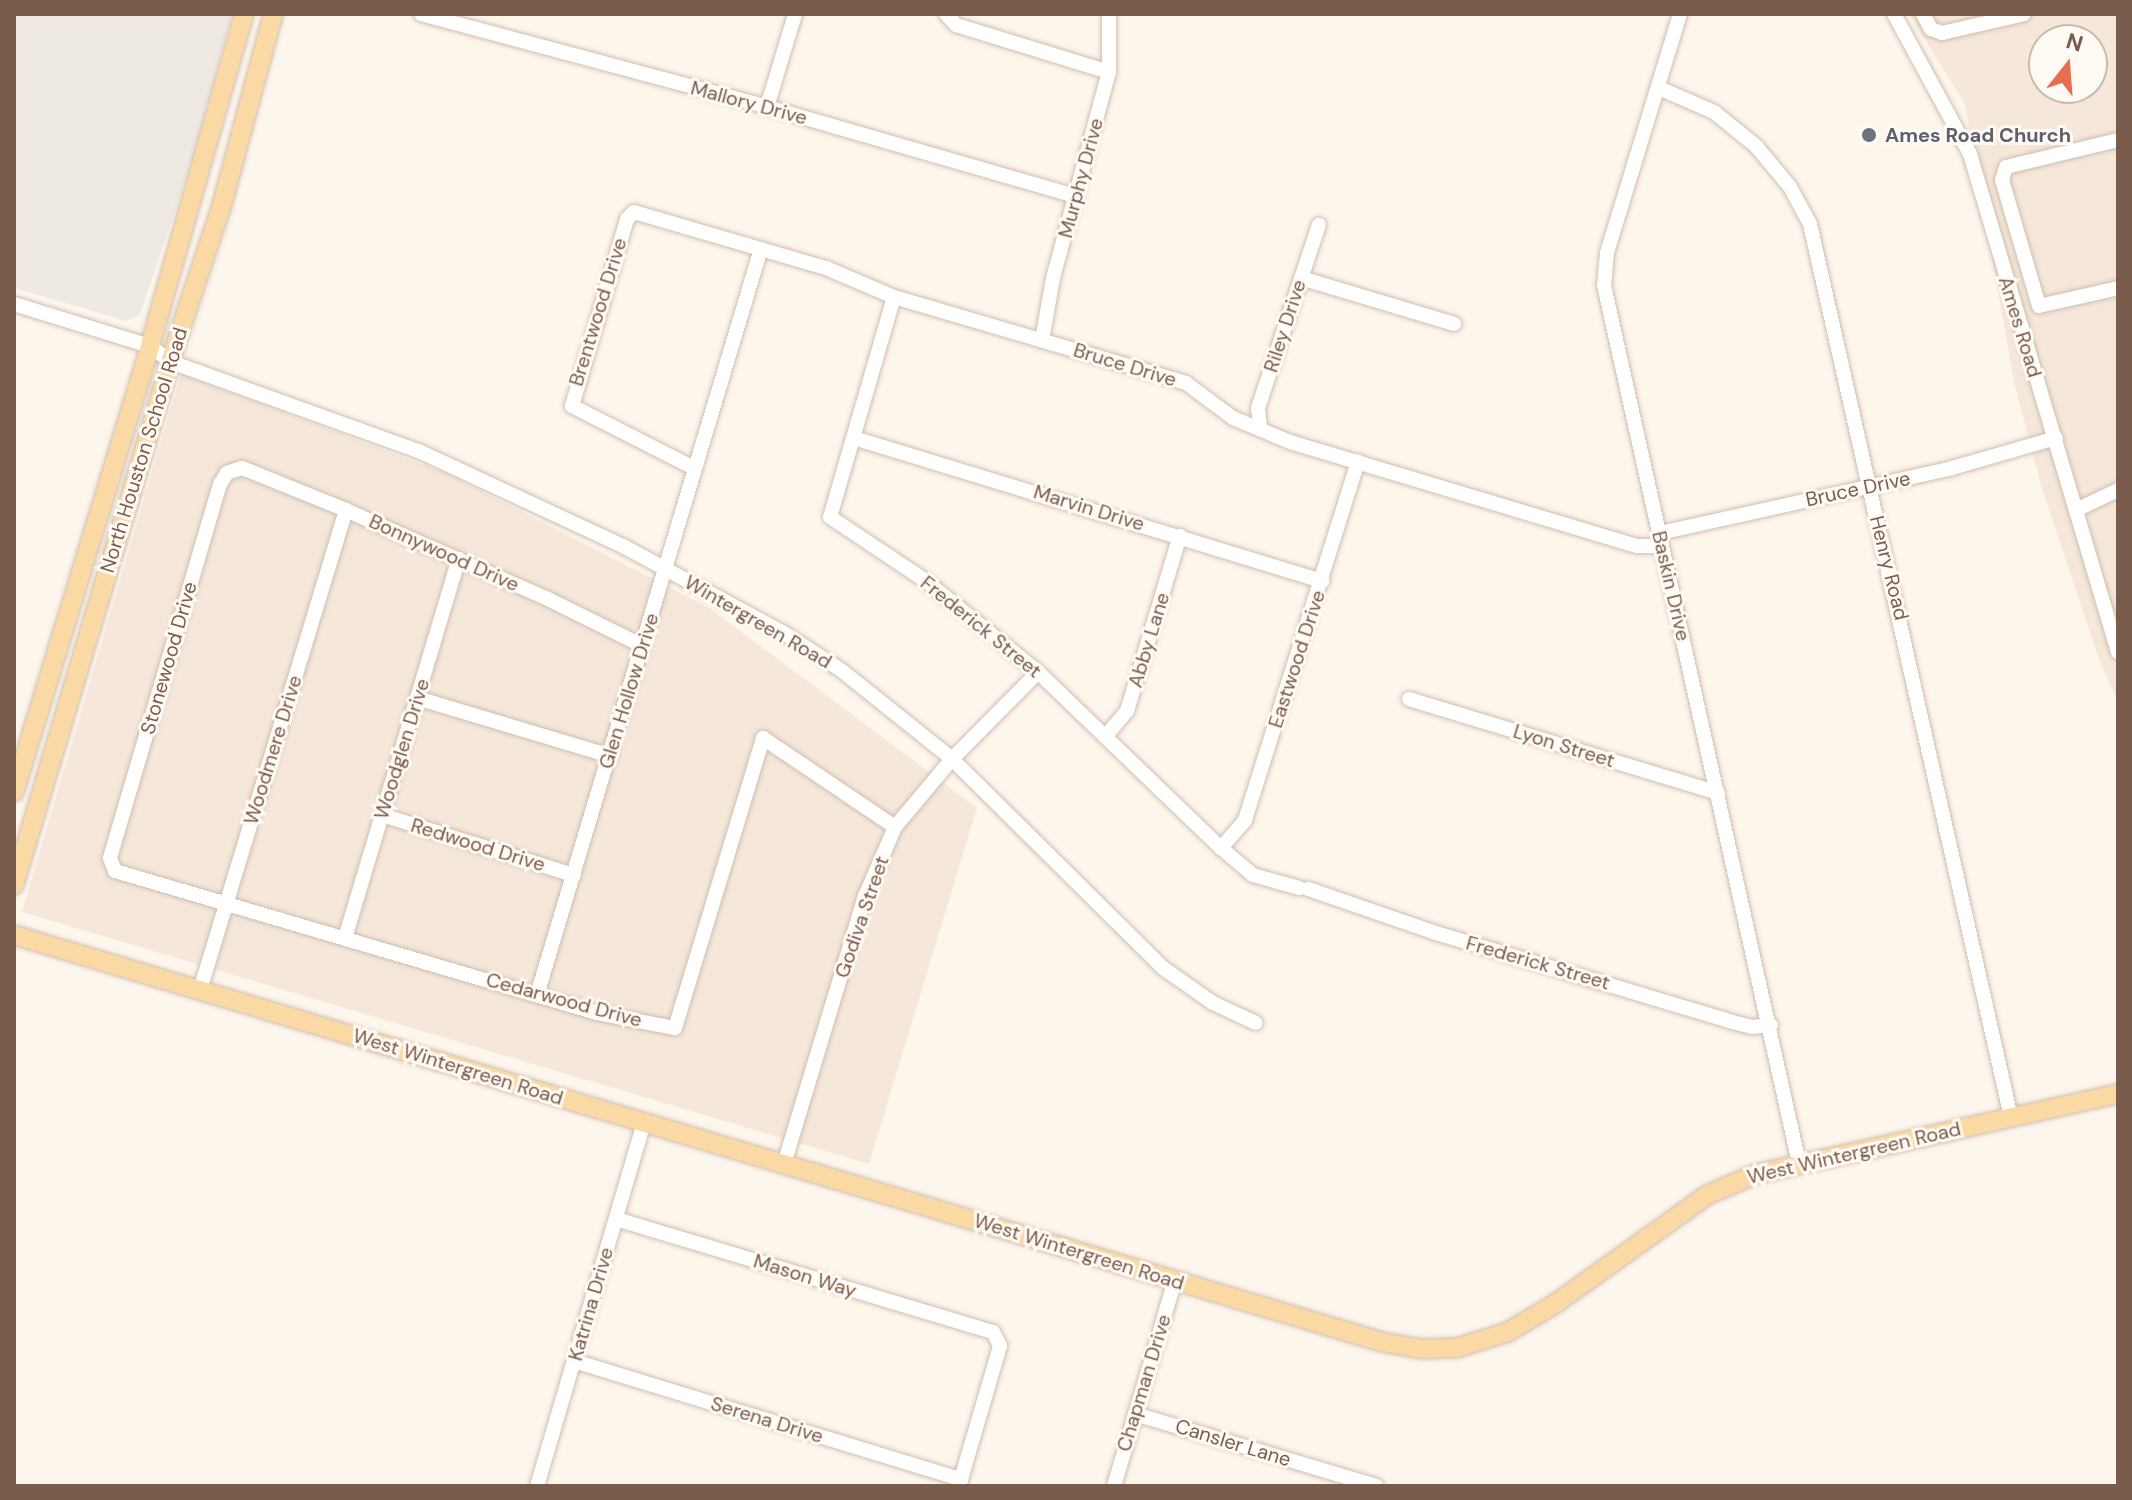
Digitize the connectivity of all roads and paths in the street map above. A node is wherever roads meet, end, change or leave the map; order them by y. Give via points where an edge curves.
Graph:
1 (244, 14) edge
2 (273, 14) edge
3 (421, 14) edge
4 (795, 14) edge
5 (946, 14) edge
6 (1109, 14) edge
7 (1680, 14) edge
8 (1894, 14) edge
9 (1923, 14) edge
10 (2024, 14) edge
11 (1109, 72) junction
12 (1659, 88) junction
13 (767, 107) junction
14 (2118, 140) edge
15 (1075, 196) junction
16 (627, 219) joint
17 (1319, 225) dead end
18 (761, 249) junction
19 (1301, 278) junction
20 (2118, 288) edge
21 (894, 297) junction
22 (14, 304) edge
23 (1454, 324) dead end
24 (1042, 340) junction
25 (150, 346) junction
26 (171, 362) junction
27 (1260, 427) junction
28 (854, 438) junction
29 (2056, 438) junction
30 (1358, 461) junction
31 (242, 468) joint
32 (694, 468) junction
33 (1869, 486) junction
34 (2118, 490) edge
35 (346, 510) junction
36 (2076, 510) junction
37 (1180, 536) junction
38 (1661, 539) junction
39 (459, 559) junction
40 (666, 570) junction
41 (1323, 581) junction
42 (643, 646) junction
43 (2117, 648) edge
44 (1038, 672) junction
45 (417, 698) junction
46 (1409, 699) dead end
47 (1105, 737) junction
48 (610, 756) junction
49 (952, 759) junction
50 (14, 792) edge
51 (1718, 793) junction
52 (382, 815) junction
53 (895, 827) junction
54 (1221, 848) junction
55 (110, 858) joint
56 (574, 875) junction
57 (14, 885) edge
58 (227, 904) junction
59 (14, 935) edge
60 (345, 938) junction
61 (200, 990) junction
62 (537, 995) junction
63 (1256, 1023) dead end
64 (1771, 1025) junction
65 (2118, 1094) edge
66 (2011, 1117) junction
67 (644, 1123) junction
68 (1799, 1163) junction
69 (784, 1164) junction
70 (616, 1219) junction
71 (1175, 1280) junction
72 (574, 1361) junction
73 (1135, 1414) junction
74 (960, 1483) edge
75 (537, 1486) edge
76 (1114, 1486) edge
77 (1377, 1486) edge

1 - 25 main road, North Houston School Road
2 - 26 main road, North Houston School Road via 222,205
3 - 13 street, Mallory Drive
4 - 13 street
5 - 11 street via 956,25
6 - 11 street, Murphy Drive
7 - 12 street, Baskin Drive
8 - 29 street, Ames Road via 1970,154
9 - 10 street via 1931,29 1942,33
11 - 15 street, Murphy Drive
12 - 33 street, Henry Road via 1697,103 1743,134 1776,167 1804,210 1816,242
12 - 38 street, Baskin Drive via 1607,253 1604,285
13 - 15 street, Mallory Drive
14 - 20 street via 2006,167 2003,172 2039,306
15 - 24 street, Murphy Drive
16 - 18 street, Bruce Drive via 634,212
16 - 32 street, Brentwood Drive via 572,406
17 - 19 street, Riley Drive
18 - 21 street, Bruce Drive via 859,280
18 - 32 street, Glen Hollow Drive
19 - 23 street
19 - 27 street, Riley Drive via 1258,408
21 - 24 street, Bruce Drive
21 - 28 street, Frederick Street
22 - 25 street
24 - 27 street, Bruce Drive via 1186,383 1233,418
25 - 26 street
25 - 50 main road, North Houston School Road
26 - 40 street, Wintergreen Road via 421,452
26 - 57 main road, North Houston School Road
27 - 30 street, Bruce Drive via 1268,435
28 - 37 street, Marvin Drive
28 - 44 street, Frederick Street via 830,517 926,581
29 - 33 street, Bruce Drive
29 - 36 street, Ames Road
30 - 38 street, Bruce Drive via 1637,546
30 - 41 street, Eastwood Drive
31 - 35 street, Bonnywood Drive
31 - 55 street, Stonewood Drive via 227,473 220,484
32 - 40 street, Glen Hollow Drive
33 - 38 street, Bruce Drive
33 - 66 street, Henry Road
34 - 36 street
35 - 39 street, Bonnywood Drive
35 - 58 street, Woodmere Drive
36 - 43 street, Ames Road
37 - 41 street, Marvin Drive
37 - 47 street, Abby Lane via 1127,711
38 - 51 street, Baskin Drive
39 - 42 street, Bonnywood Drive
39 - 45 street, Woodglen Drive
40 - 42 street, Glen Hollow Drive
40 - 49 street, Wintergreen Road via 841,670
41 - 54 street, Eastwood Drive via 1245,820
42 - 48 street, Glen Hollow Drive
44 - 47 street, Frederick Street
44 - 49 street, Godiva Street
45 - 48 street
45 - 52 street, Woodglen Drive
46 - 51 street, Lyon Street
47 - 54 street, Frederick Street
48 - 56 street, Glen Hollow Drive
49 - 53 street, Godiva Street
49 - 63 street, Wintergreen Road via 1163,968 1213,1003
51 - 64 street, Baskin Drive
52 - 56 street, Redwood Drive
52 - 60 street, Woodglen Drive
53 - 62 street, Cedarwood Drive via 763,738 675,1028
53 - 69 street, Godiva Street via 865,896
54 - 64 street, Frederick Street via 1253,875 1732,1022
55 - 58 street, Cedarwood Drive via 115,871
56 - 62 street, Glen Hollow Drive
58 - 60 street, Cedarwood Drive
58 - 61 street, Woodmere Drive
59 - 61 main road, West Wintergreen Road
60 - 62 street, Cedarwood Drive
61 - 67 main road, West Wintergreen Road
64 - 68 street, Baskin Drive
65 - 66 main road, West Wintergreen Road
66 - 68 main road, West Wintergreen Road
67 - 69 main road, West Wintergreen Road
67 - 70 street, Katrina Drive
68 - 71 main road, West Wintergreen Road via 1707,1195 1523,1323 1457,1348 1382,1342
69 - 71 main road, West Wintergreen Road
70 - 72 street, Katrina Drive
70 - 74 street, Mason Way via 993,1332 1000,1346
71 - 73 street, Chapman Drive
72 - 74 street, Serena Drive
72 - 75 street, Katrina Drive
73 - 76 street, Chapman Drive
73 - 77 street, Cansler Lane

